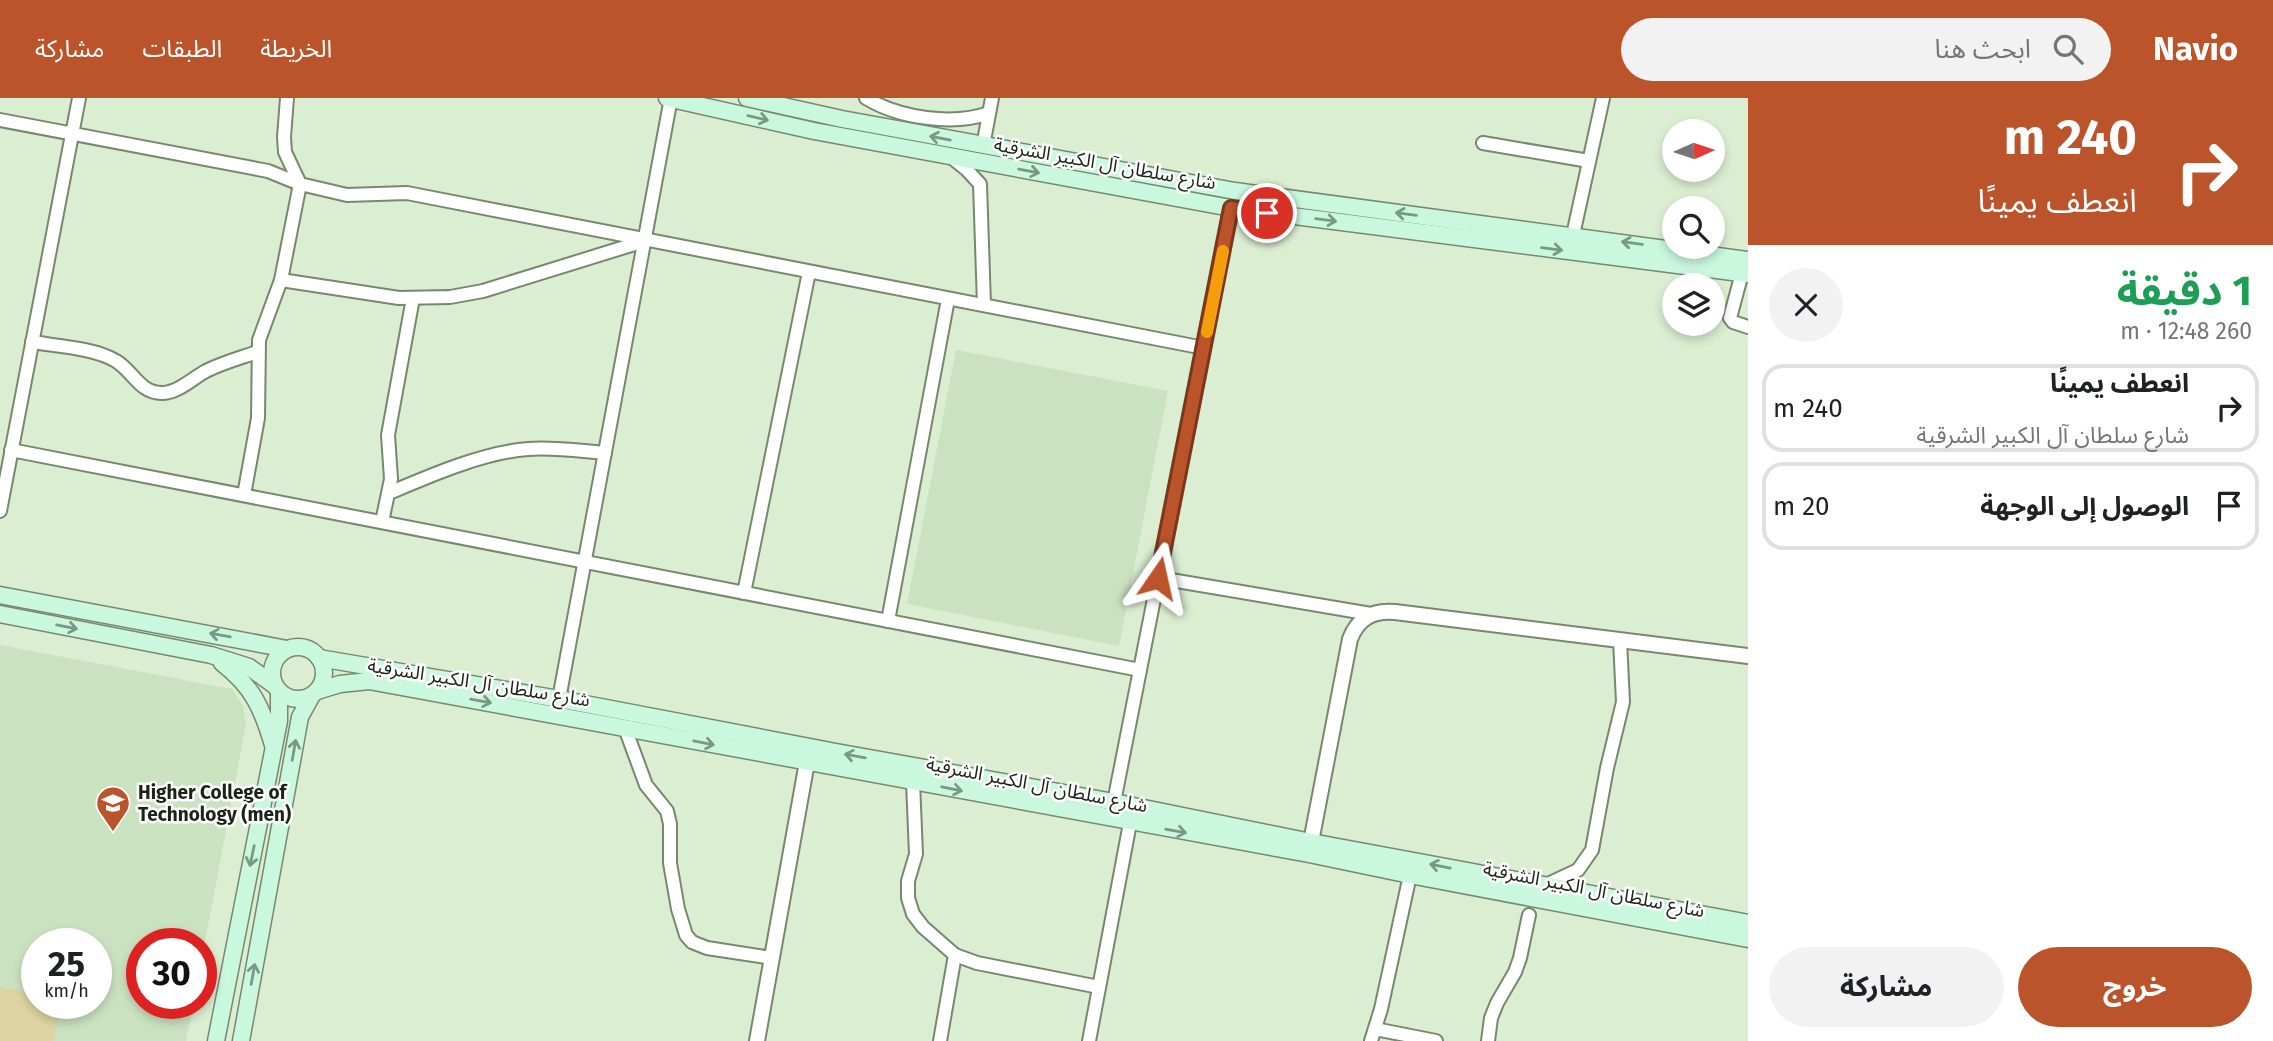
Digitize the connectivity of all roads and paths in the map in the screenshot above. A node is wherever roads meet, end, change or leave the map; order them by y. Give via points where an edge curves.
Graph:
1 (79, 98) edge
2 (287, 98) edge
3 (669, 98) edge
4 (747, 98) edge
5 (866, 98) edge
6 (992, 98) edge
7 (1603, 98) edge
8 (989, 113) junction
9 (0, 120) edge
10 (72, 133) junction
11 (1483, 143) dead end
12 (983, 146) junction
13 (950, 156) junction
14 (1589, 161) junction
15 (998, 165) junction
16 (300, 184) junction
17 (979, 184) junction
18 (1231, 208) junction
19 (1573, 235) junction
20 (644, 241) junction
21 (1746, 269) edge
22 (808, 272) junction
23 (281, 280) junction
24 (413, 298) junction
25 (948, 299) junction
26 (984, 305) junction
27 (1748, 327) edge
28 (32, 342) junction
29 (1204, 348) junction
30 (257, 352) junction
31 (11, 450) junction
32 (605, 453) junction
33 (389, 494) junction
34 (244, 495) junction
35 (0, 511) edge
36 (382, 522) junction
37 (584, 562) junction
38 (1158, 578) junction
39 (744, 593) junction
40 (0, 595) edge
41 (0, 614) edge
42 (1371, 614) junction
43 (888, 621) junction
44 (1620, 640) junction
45 (287, 649) junction
46 (211, 655) junction
47 (1748, 656) edge
48 (320, 658) junction
49 (1140, 670) junction
50 (276, 689) junction
51 (314, 694) junction
52 (559, 699) junction
53 (625, 728) junction
54 (274, 748) junction
55 (807, 762) junction
56 (913, 782) junction
57 (1114, 802) junction
58 (1130, 823) junction
59 (1311, 842) junction
60 (1410, 876) junction
61 (1546, 886) junction
62 (1529, 915) dead end
63 (1748, 923) edge
64 (1748, 939) edge
65 (955, 955) junction
66 (772, 958) junction
67 (1099, 987) junction
68 (1373, 1035) edge
69 (216, 1041) edge
70 (241, 1041) edge
71 (757, 1041) edge
72 (940, 1041) edge
73 (1089, 1041) edge
74 (1436, 1041) edge
75 (1488, 1041) edge

1 - 10 street
2 - 16 street via 285,152
3 -> 13 main road, شارع سلطان آل الكبير الشرقية
3 - 20 street
12 -> 4 main road, شارع سلطان آل الكبير الشرقية
5 - 8 street via 900,113 950,120
6 - 8 street
7 - 14 street
8 - 12 street
9 - 10 street
10 - 16 street via 268,171
10 - 28 street
11 - 14 street
19 -> 12 main road, شارع سلطان آل الكبير الشرقية via 1235,191
13 - 15 main road, شارع سلطان آل الكبير الشرقية
13 - 17 street
14 - 19 street
15 - 17 street
15 -> 18 main road, شارع سلطان آل الكبير الشرقية
16 - 20 street via 347,195 407,193
16 - 23 street
17 - 26 street
18 -> 21 main road, شارع سلطان آل الكبير الشرقية
18 - 29 street
21 -> 19 main road, شارع سلطان آل الكبير الشرقية
20 - 22 street
20 - 24 street via 483,291
20 - 32 street
21 - 27 street via 1730,318
22 - 25 street
22 - 39 street
23 - 24 street
23 - 30 street
24 - 33 street via 388,435
25 - 26 street
25 - 43 street
26 - 29 street
28 - 30 street via 109,358 142,386 162,393
28 - 31 street
29 - 38 street
30 - 34 street via 260,396
31 - 34 street
31 - 35 street
32 - 33 street via 506,452
32 - 37 street
33 - 36 street
34 - 36 street
36 - 37 street
37 - 39 street
37 - 52 street
38 - 42 street
38 - 49 street
39 - 43 street
45 -> 40 main road
41 -> 46 main road
42 - 44 street via 1395,612
42 - 59 street via 1354,628 1350,639
43 - 49 street
44 - 47 street
44 - 61 street via 1623,702 1592,850 1578,870
45 - 48 main road via 305,647
45 - 50 main road via 275,660 271,677
46 - 50 main road via 248,667
46 - 54 main road via 252,692
48 - 51 main road via 324,675
48 - 52 main road, شارع سلطان آل الكبير الشرقية
49 - 57 street
50 - 51 main road via 294,699
50 - 54 main road via 279,721
51 -> 53 main road, شارع سلطان آل الكبير الشرقية via 340,684 369,681
70 -> 51 main road via 300,717
57 -> 52 main road, شارع سلطان آل الكبير الشرقية
53 -> 55 main road, شارع سلطان آل الكبير الشرقية
53 - 66 street via 646,785 664,804 669,817 670,863 686,935 706,948
54 -> 69 main road
55 - 56 main road, شارع سلطان آل الكبير الشرقية
55 - 66 street
56 -> 58 main road, شارع سلطان آل الكبير الشرقية
56 - 65 street via 916,854 908,898 923,928
57 - 59 main road, شارع سلطان آل الكبير الشرقية
58 -> 60 main road, شارع سلطان آل الكبير الشرقية
58 - 67 street
61 -> 59 main road, شارع سلطان آل الكبير الشرقية
60 - 64 main road, شارع سلطان آل الكبير الشرقية
60 - 68 street
61 - 63 main road, شارع سلطان آل الكبير الشرقية
62 - 75 street via 1518,965 1491,1018
65 - 67 street
65 - 72 street
66 - 71 street
67 - 73 street
68 - 74 street

